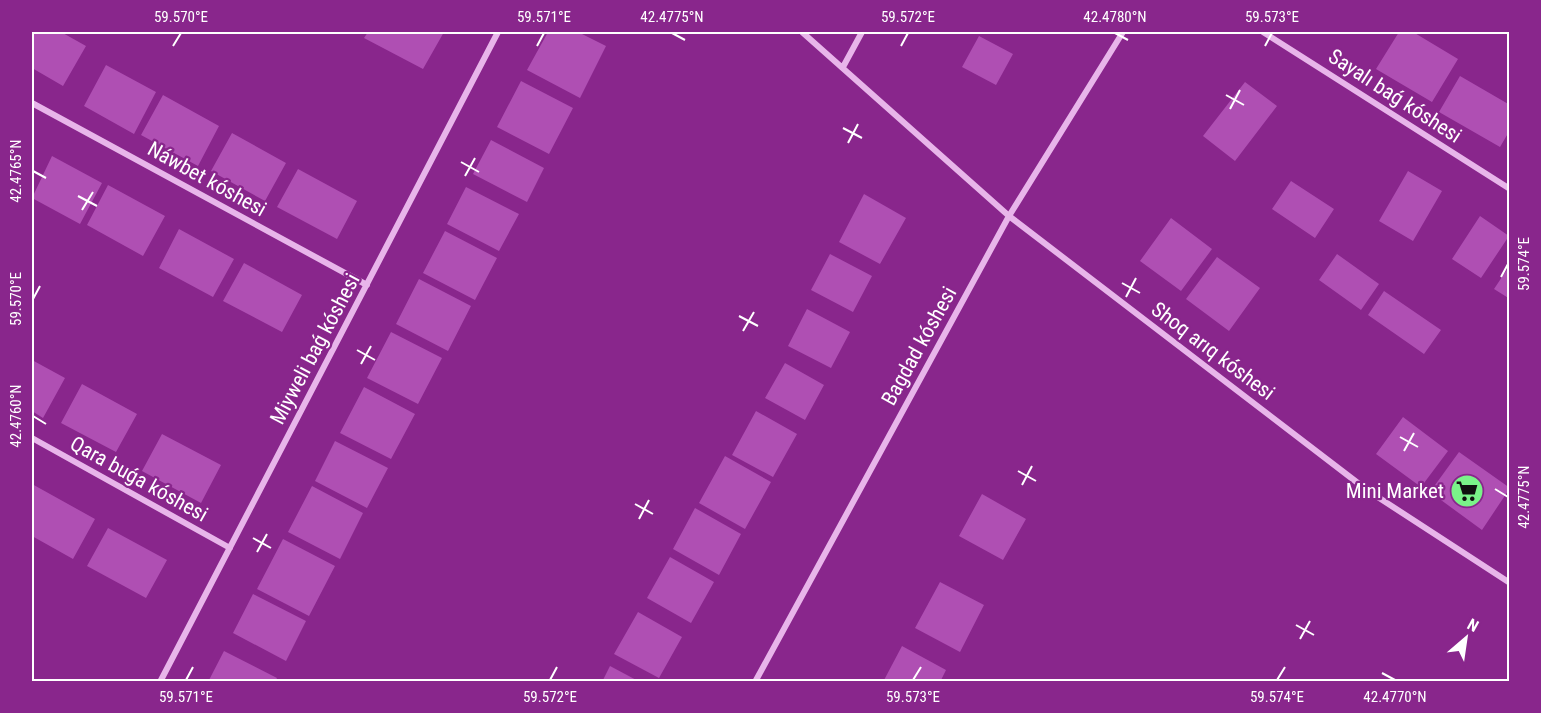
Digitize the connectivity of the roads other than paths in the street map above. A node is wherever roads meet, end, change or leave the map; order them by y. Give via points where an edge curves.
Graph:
1 (498, 32) edge
2 (802, 32) edge
3 (862, 32) edge
4 (1123, 32) edge
5 (1263, 32) edge
6 (843, 67) junction
7 (32, 103) edge
8 (1509, 189) edge
9 (1009, 216) junction
10 (367, 285) junction
11 (32, 438) edge
12 (230, 548) junction
13 (1509, 583) edge
14 (160, 681) edge
15 (755, 681) edge

1 - 10 street, Miyweli baǵ kóshesi
2 - 6 street, Shoq arıq kóshesi
3 - 6 street
4 - 9 street, Bagdad kóshesi
5 - 8 street, Sayalı baǵ kóshesi
6 - 9 street, Shoq arıq kóshesi
7 - 10 street, Náwbet kóshesi
9 - 13 street, Shoq arıq kóshesi via 1368,490
9 - 15 street, Bagdad kóshesi
10 - 12 street, Miyweli baǵ kóshesi
11 - 12 street, Qara buǵa kóshesi
12 - 14 street, Miyweli baǵ kóshesi

